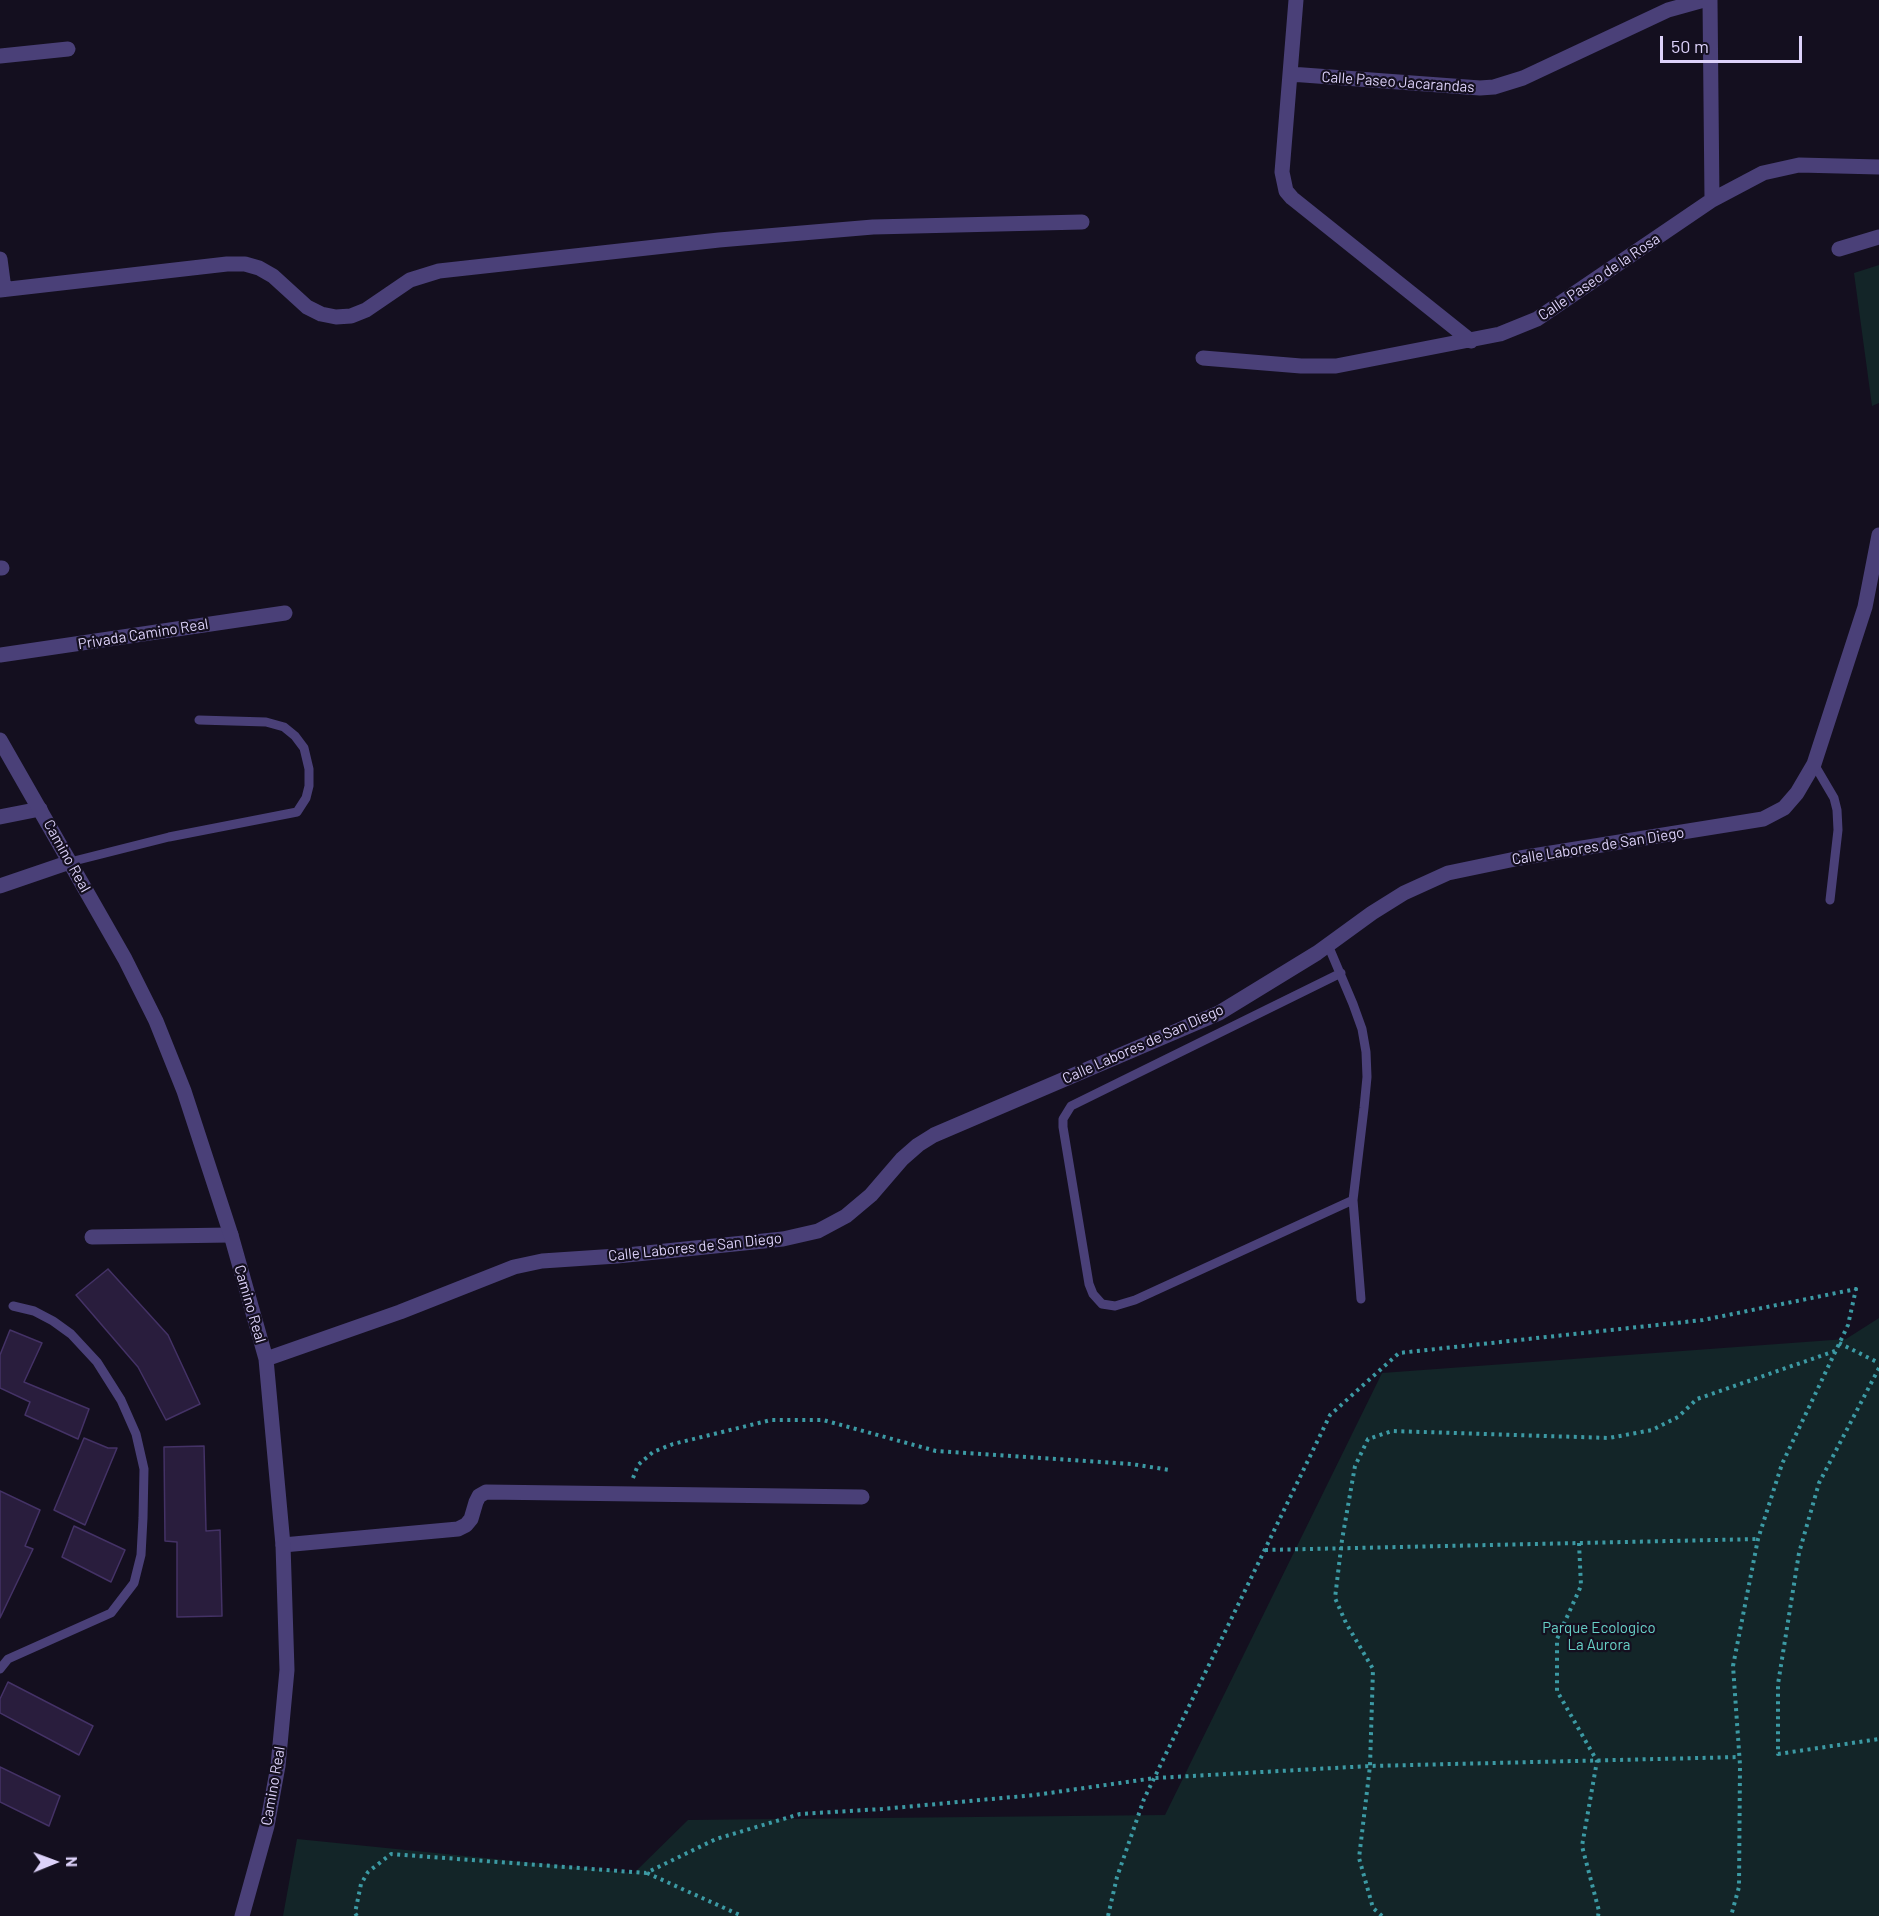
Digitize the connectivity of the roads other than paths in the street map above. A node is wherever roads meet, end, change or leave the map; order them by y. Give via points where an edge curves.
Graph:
1 (1296, 0) edge
2 (1704, 0) edge
3 (1710, 0) edge
4 (68, 49) dead end
5 (0, 56) edge
6 (1290, 74) junction
7 (1879, 168) edge
8 (1712, 200) junction
9 (1082, 222) dead end
10 (1879, 237) edge
11 (1839, 249) dead end
12 (0, 259) edge
13 (2, 290) edge
14 (1471, 341) junction
15 (1203, 358) dead end
16 (1879, 535) edge
17 (285, 613) dead end
18 (0, 655) edge
19 (199, 720) dead end
20 (2, 748) edge
21 (1814, 764) junction
22 (40, 808) junction
23 (0, 817) edge
24 (70, 862) junction
25 (0, 886) edge
26 (1830, 900) dead end
27 (1328, 945) junction
28 (1341, 973) junction
29 (1353, 1200) junction
30 (231, 1235) junction
31 (92, 1237) dead end
32 (1361, 1299) dead end
33 (13, 1306) dead end
34 (266, 1359) junction
35 (862, 1497) dead end
36 (283, 1545) junction
37 (0, 1669) edge
38 (242, 1916) edge

1 - 6 street
2 - 6 street, Calle Paseo Jacarandas via 1668,10 1522,78 1494,87
3 - 8 street
4 - 5 street
6 - 14 street via 1282,172 1286,191
7 - 8 street, Calle Paseo de la Rosa via 1779,168
8 - 14 street, Calle Paseo de la Rosa via 1538,319
9 - 13 street via 873,227 439,271 410,280 366,310 336,317 307,307 273,276 245,264
10 - 11 street
12 - 13 street
14 - 15 street, Calle Paseo de la Rosa via 1336,366
16 - 21 street, Calle Labores de San Diego via 1865,607
17 - 18 street, Privada Camino Real
19 - 24 lane via 266,722 284,727 295,736 304,748 309,769 306,798 297,812
20 - 22 street, Camino Real
21 - 26 lane via 1837,810
21 - 27 street, Calle Labores de San Diego via 1784,808 1763,819 1448,873 1404,893
22 - 23 street
22 - 24 street, Camino Real
24 - 25 street
24 - 30 street, Camino Real via 156,1021 184,1091
27 - 28 lane
27 - 34 street, Calle Labores de San Diego via 1219,1013 934,1135 902,1159 871,1195 818,1231 783,1239 542,1261
28 - 29 lane via 1362,1029 1366,1052 1367,1077
28 - 29 lane via 1071,1106 1063,1127 1089,1284 1102,1304 1115,1306 1136,1300
29 - 32 lane
30 - 31 street
30 - 34 street, Camino Real
33 - 37 lane via 34,1311 71,1334 97,1362 121,1400 136,1434 144,1468 143,1518 141,1555 134,1583 111,1613 8,1659
34 - 36 street, Camino Real
35 - 36 street via 486,1492 476,1502 471,1519 458,1529
36 - 38 street, Camino Real via 283,1722 267,1826

